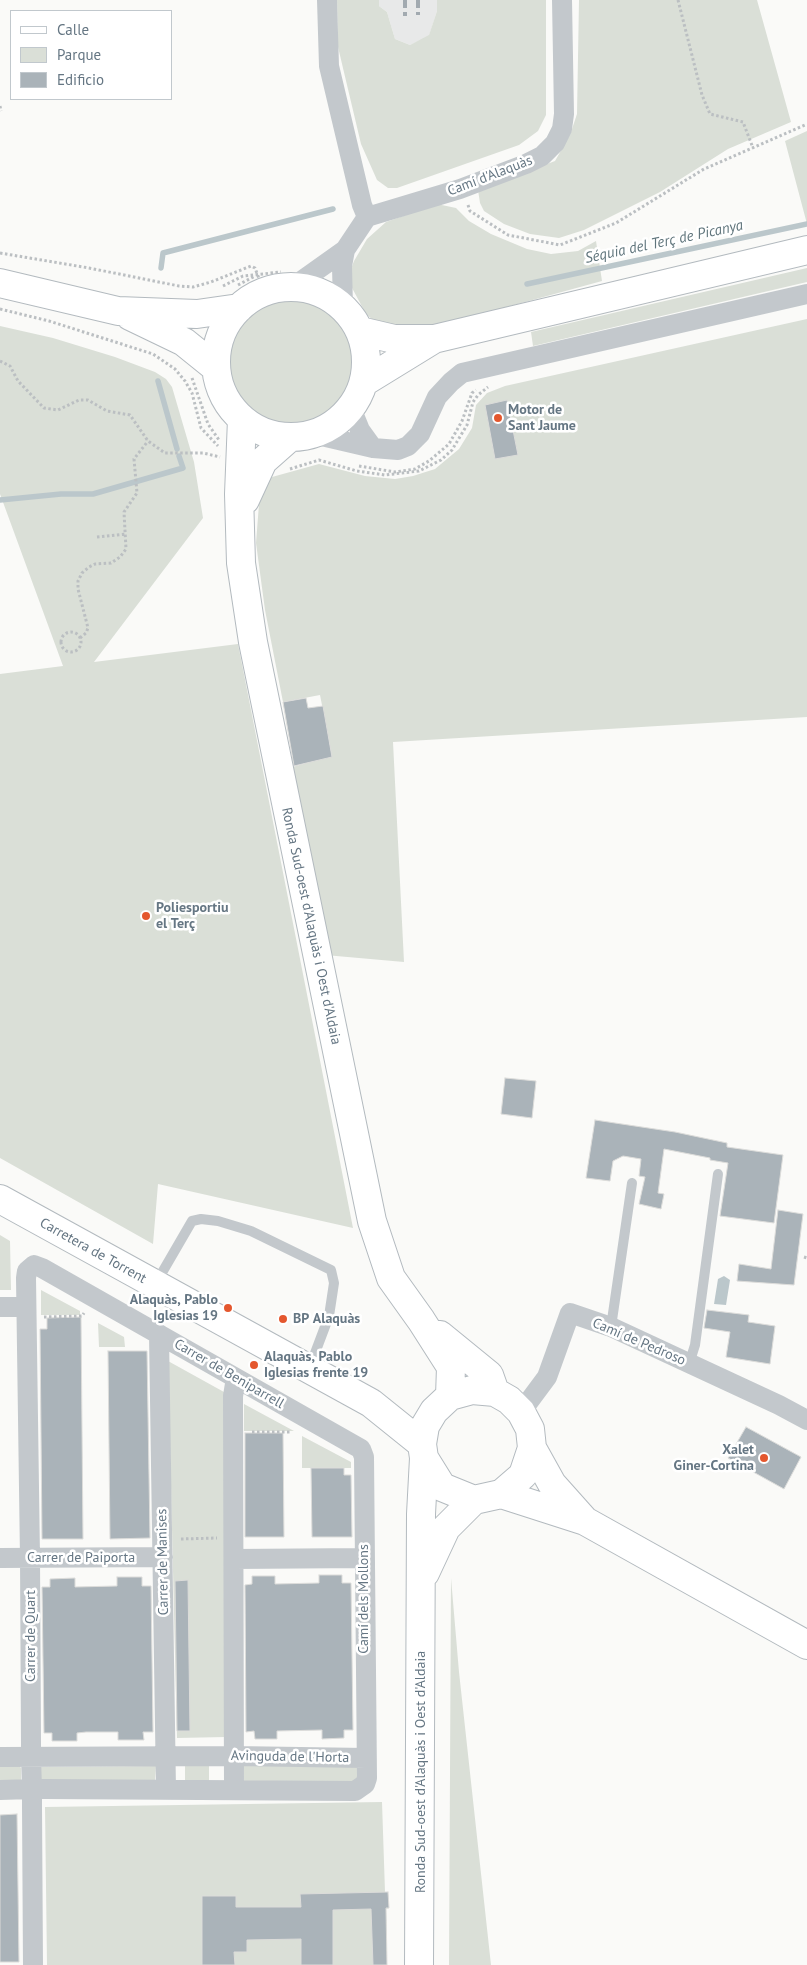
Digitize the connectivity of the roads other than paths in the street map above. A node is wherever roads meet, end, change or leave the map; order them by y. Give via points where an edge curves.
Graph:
1 (327, 0) edge
2 (562, 0) edge
3 (368, 217) junction
4 (345, 250) junction
5 (807, 250) edge
6 (291, 279) junction
7 (0, 283) edge
8 (807, 294) edge
9 (236, 299) junction
10 (344, 308) junction
11 (118, 310) junction
12 (360, 331) junction
13 (434, 340) junction
14 (215, 366) junction
15 (364, 382) junction
16 (351, 408) junction
17 (242, 419) junction
18 (301, 436) junction
19 (373, 448) junction
20 (240, 460) junction
21 (718, 1174) dead end
22 (632, 1183) dead end
23 (0, 1200) edge
24 (155, 1285) junction
25 (0, 1307) edge
26 (32, 1312) junction
27 (421, 1320) junction
28 (610, 1327) junction
29 (159, 1334) junction
30 (689, 1364) junction
31 (309, 1370) junction
32 (236, 1378) junction
33 (494, 1392) junction
34 (371, 1403) junction
35 (442, 1404) junction
36 (521, 1412) junction
37 (807, 1420) edge
38 (356, 1444) joint
39 (532, 1448) junction
40 (423, 1451) junction
41 (501, 1494) junction
42 (474, 1500) junction
43 (585, 1521) junction
44 (0, 1558) edge
45 (30, 1558) junction
46 (163, 1558) junction
47 (364, 1558) junction
48 (234, 1559) junction
49 (422, 1579) junction
50 (807, 1645) edge
51 (165, 1756) junction
52 (234, 1756) junction
53 (32, 1757) junction
54 (0, 1758) edge
55 (366, 1758) junction
56 (32, 1789) junction
57 (0, 1790) edge
58 (166, 1790) junction
59 (234, 1790) junction
60 (33, 1965) edge
61 (420, 1965) edge

1 - 3 street via 329,66 362,206
2 - 3 street, Camí d'Alaquàs via 564,114 562,129 555,143 542,156 526,164 460,189
3 - 4 street
4 - 6 street
4 - 10 street via 342,266
5 - 13 main road
6 - 9 main road via 261,284
6 - 10 main road
7 - 11 main road
8 - 19 street via 462,374 437,397 420,434 408,446 398,450
9 - 11 main road via 197,314
9 - 14 main road via 222,334
10 - 12 main road
11 - 14 main road via 184,342
12 - 13 main road via 394,339
12 - 15 main road via 366,356
13 - 15 main road
14 - 17 main road via 228,403
15 - 16 main road
16 - 18 main road via 334,424
16 - 19 street via 360,430
17 - 18 main road via 264,432
17 - 20 main road, Ronda Sud-oest d'Alaquàs i Oest d'Aldaia
18 - 19 street
18 - 20 main road via 273,450
20 - 27 main road, Ronda Sud-oest d'Alaquàs i Oest d'Aldaia via 241,564 253,642 372,1221 391,1278
21 - 30 lane via 695,1346
22 - 28 lane
23 - 24 main road, Carretera de Torrent
24 - 31 main road, Carretera de Torrent
24 - 31 lane via 192,1221 201,1219 218,1220 251,1231 331,1270 334,1283 329,1316
25 - 26 street
26 - 29 street, Carrer de Beniparrell via 27,1271 30,1266 37,1266
26 - 45 street, Carrer de Quart
27 - 33 main road, Ronda Sud-oest d'Alaquàs i Oest d'Aldaia via 489,1375
27 - 35 main road, Ronda Sud-oest d'Alaquàs i Oest d'Aldaia via 451,1367
28 - 30 street, Camí de Pedroso
28 - 36 street, Camí de Pedroso via 570,1314 547,1377
29 - 32 street, Carrer de Beniparrell
29 - 46 street, Carrer de Manises
30 - 37 street, Camí de Pedroso
31 - 34 main road, Carretera de Torrent
32 - 38 street, Carrer de Beniparrell
32 - 48 street via 233,1394
33 - 35 main road via 472,1390
33 - 36 main road
34 - 35 main road, Carretera de Torrent
34 - 40 main road, Carretera de Torrent
35 - 40 main road via 425,1426
36 - 39 main road via 530,1429
38 - 47 street, Camí dels Mollons via 364,1457
39 - 41 main road via 523,1475
39 - 43 main road via 552,1484
40 - 42 main road via 442,1487
40 - 49 main road, Ronda Sud-oest d'Alaquàs i Oest d'Aldaia
41 - 42 main road
41 - 43 main road
42 - 49 main road, Ronda Sud-oest d'Alaquàs i Oest d'Aldaia via 446,1528
43 - 50 main road
44 - 45 street, Carrer de Paiporta
45 - 46 street, Carrer de Paiporta
45 - 53 street, Carrer de Quart
46 - 51 street, Carrer de Manises
47 - 48 street
47 - 55 street, Camí dels Mollons
48 - 52 street
49 - 61 main road, Ronda Sud-oest d'Alaquàs i Oest d'Aldaia
51 - 52 street, Avinguda de l'Horta
51 - 53 street, Avinguda de l'Horta
51 - 58 street, Carrer de Manises
52 - 55 street, Avinguda de l'Horta
52 - 59 street
53 - 54 street, Avinguda de l'Horta
53 - 56 street, Carrer de Quart
55 - 59 street, Avinguda de l'Horta via 365,1784 355,1791
56 - 57 street, Avinguda de l'Horta
56 - 58 street, Avinguda de l'Horta
56 - 60 street, Carrer de Quart
58 - 59 street, Avinguda de l'Horta

